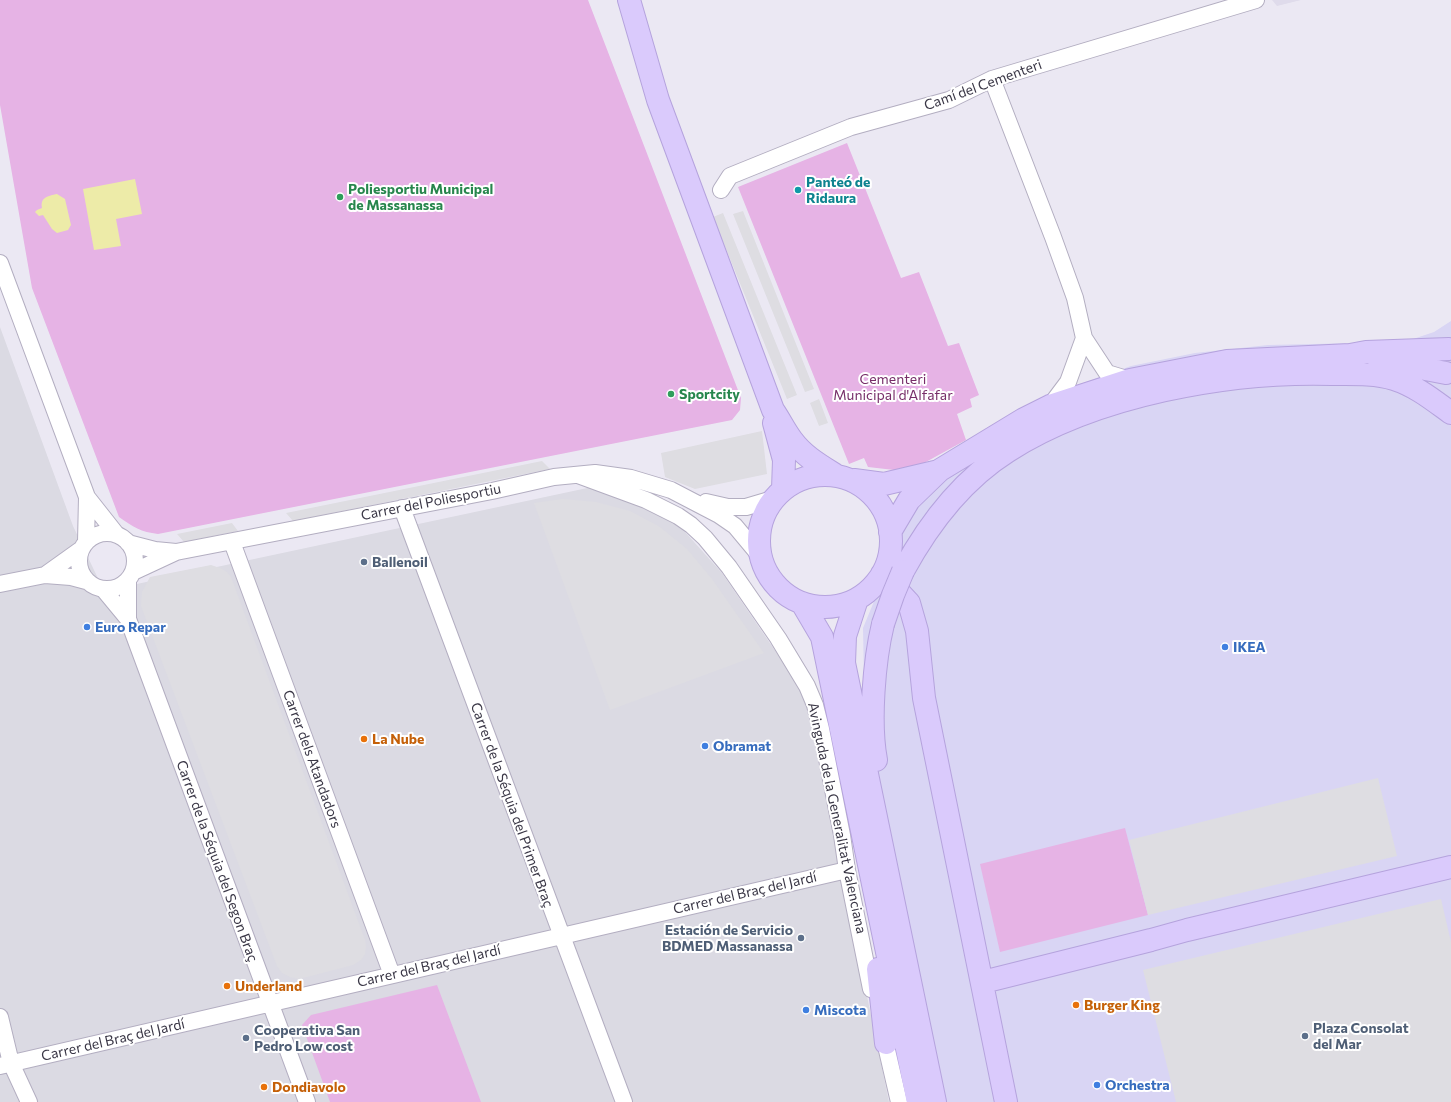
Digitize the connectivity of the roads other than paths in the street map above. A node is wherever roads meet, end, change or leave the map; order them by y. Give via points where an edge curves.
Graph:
1 (629, 0) edge
2 (1256, 0) edge
3 (992, 79) junction
4 (720, 190) dead end
5 (0, 263) edge
6 (0, 292) edge
7 (16, 305) junction
8 (1084, 338) junction
9 (1450, 348) edge
10 (1350, 355) junction
11 (1130, 380) junction
12 (1448, 380) edge
13 (1050, 406) junction
14 (773, 410) junction
15 (1451, 413) edge
16 (940, 470) junction
17 (578, 475) junction
18 (842, 477) junction
19 (778, 494) junction
20 (87, 497) junction
21 (685, 497) junction
22 (402, 508) junction
23 (890, 532) junction
24 (123, 539) junction
25 (232, 542) junction
26 (83, 546) junction
27 (176, 552) junction
28 (760, 556) junction
29 (882, 574) junction
30 (45, 575) junction
31 (130, 576) junction
32 (86, 581) junction
33 (0, 584) edge
34 (104, 590) junction
35 (856, 599) junction
36 (802, 603) junction
37 (128, 619) junction
38 (1451, 867) edge
39 (847, 870) junction
40 (885, 903) junction
41 (560, 935) junction
42 (392, 975) junction
43 (983, 982) junction
44 (270, 1004) junction
45 (0, 1017) edge
46 (886, 1043) junction
47 (6, 1065) edge
48 (29, 1102) edge
49 (307, 1102) edge
50 (624, 1102) edge
51 (898, 1102) edge
52 (918, 1102) edge
53 (935, 1102) edge
54 (1006, 1102) edge

1 - 14 street via 658,100
2 - 3 street, Camí del Cementeri
3 - 4 street, Camí del Cementeri via 949,100 851,127 737,173 730,176
3 - 8 street via 1068,277
5 - 7 street
6 - 7 street
7 - 20 street
8 - 11 street via 1107,373
8 - 13 street via 1068,382
9 - 10 street
9 - 12 street via 1446,361
10 - 11 street via 1227,361
10 - 12 street
11 - 13 street
13 - 16 street
14 - 18 street via 791,440 805,455
14 - 19 street via 784,460
15 - 40 street, bridge via 1423,392 1394,379 1367,374 1281,374 1196,384 1101,408 1062,422 1007,451 987,466 952,500 917,545 893,595 883,624 877,659 873,712 875,755 891,842
16 - 18 street via 884,484
16 - 23 street via 909,500
17 - 21 street, Carrer del Poliesportiu via 595,473 631,478
17 - 22 street, Carrer del Poliesportiu via 554,477
17 - 39 street, Avinguda de la Generalitat Valenciana via 646,500 691,525 729,568 778,638 807,686 815,705
18 - 19 street via 812,476 797,481
18 - 23 street via 870,492 883,510
19 - 21 street, Carrer del Poliesportiu via 746,507 728,507
19 - 28 street via 765,512 760,526
20 - 24 street
20 - 26 street
21 - 28 street, Carrer del Poliesportiu via 735,526
22 - 25 street, Carrer del Poliesportiu
22 - 41 street, Carrer de la Séquia del Primer Braç
23 - 29 street via 890,554
24 - 26 street via 109,533 100,534 92,537
24 - 27 street, Carrer del Poliesportiu via 155,550
24 - 31 street via 135,557
25 - 27 street, Carrer del Poliesportiu
25 - 42 street, Carrer dels Atandadors
26 - 30 street
26 - 32 street via 78,563
27 - 31 street, Carrer del Poliesportiu
28 - 36 street via 771,580 790,597
29 - 35 street via 871,588
29 - 43 street via 909,603 917,631 924,698
30 - 32 street
30 - 33 street
31 - 34 street via 117,588
31 - 37 street, Carrer de la Séquia del Segon Braç
32 - 34 street
34 - 37 street, Carrer de la Séquia del Segon Braç
35 - 36 street via 830,606
35 - 40 street via 845,636 844,663
36 - 40 street via 822,637
37 - 44 street, Carrer de la Séquia del Segon Braç
38 - 43 street
39 - 41 street, Carrer del Braç del Jardí
39 - 46 street, Avinguda de la Generalitat Valenciana via 874,1005
40 - 46 street via 877,963
40 - 52 street
40 - 53 street
41 - 42 street, Carrer del Braç del Jardí
41 - 50 street, Carrer de la Séquia del Primer Braç
42 - 44 street, Carrer del Braç del Jardí
43 - 54 street
44 - 47 street, Carrer del Braç del Jardí
44 - 49 street, Carrer de la Séquia del Segon Braç
45 - 47 street
46 - 51 street, Avinguda de la Generalitat Valenciana
47 - 48 street

